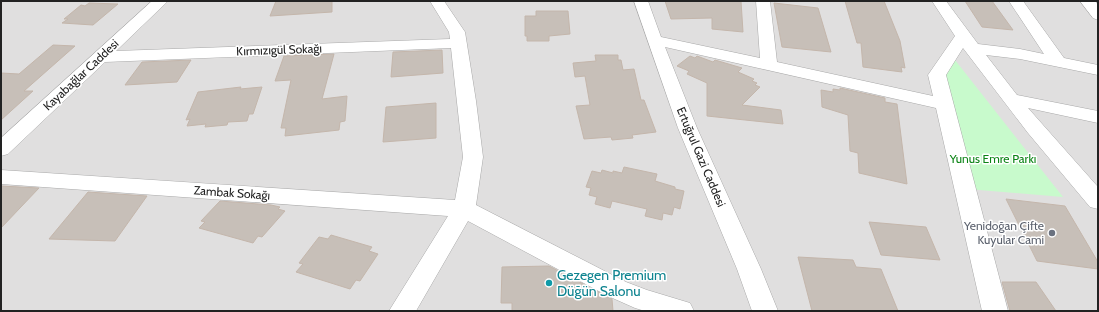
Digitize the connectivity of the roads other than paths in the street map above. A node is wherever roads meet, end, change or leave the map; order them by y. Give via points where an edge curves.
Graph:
1 (161, 1) edge
2 (437, 1) edge
3 (641, 1) edge
4 (763, 1) edge
5 (938, 1) edge
6 (1016, 1) edge
7 (1086, 1) edge
8 (1098, 15) edge
9 (654, 40) junction
10 (458, 42) junction
11 (967, 42) junction
12 (100, 57) junction
13 (1058, 62) junction
14 (769, 66) junction
15 (1098, 70) edge
16 (1011, 99) junction
17 (944, 104) junction
18 (1098, 117) edge
19 (1, 149) edge
20 (1, 177) edge
21 (1098, 201) edge
22 (464, 209) junction
23 (402, 311) edge
24 (681, 311) edge
25 (765, 311) edge
26 (995, 311) edge

1 - 12 street, Kayabağlar Caddesi
2 - 10 street via 456,32
3 - 9 street, Ertuğrul Gazi Caddesi
4 - 14 street
5 - 11 street
6 - 13 street
7 - 8 street
9 - 14 street
9 - 25 street, Ertuğrul Gazi Caddesi
10 - 12 street, Kırmızıgül Sokağı
10 - 22 street via 473,158
11 - 13 street
11 - 16 street
11 - 17 street via 937,75
12 - 19 street, Kayabağlar Caddesi
13 - 15 street
14 - 17 street
16 - 18 street
16 - 21 street
17 - 26 street
20 - 22 street, Zambak Sokağı
22 - 23 street
22 - 24 street via 617,289

